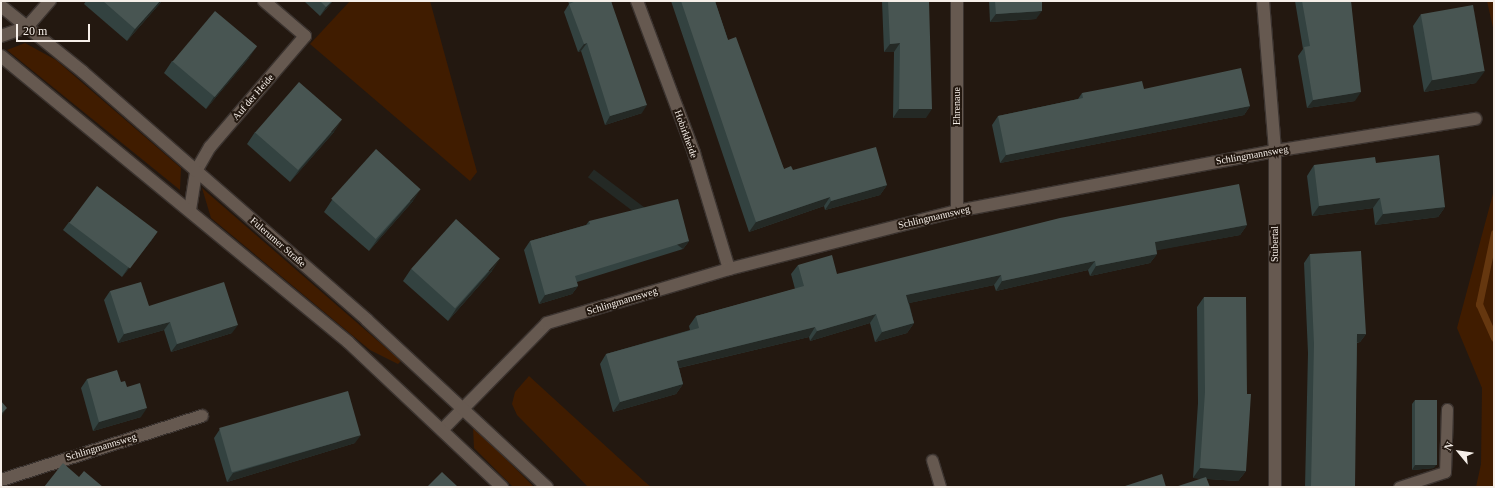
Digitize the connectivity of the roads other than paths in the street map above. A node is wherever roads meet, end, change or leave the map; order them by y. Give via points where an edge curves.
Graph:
1 (50, 1) edge
2 (264, 1) edge
3 (637, 1) edge
4 (956, 1) edge
5 (1263, 1) edge
6 (1, 6) edge
7 (27, 27) junction
8 (1, 36) edge
9 (1, 56) edge
10 (1475, 119) dead end
11 (1274, 151) junction
12 (196, 171) junction
13 (190, 210) junction
14 (957, 211) junction
15 (729, 269) junction
16 (464, 407) junction
17 (1447, 409) dead end
18 (202, 416) dead end
19 (443, 429) junction
20 (932, 460) dead end
21 (1, 480) edge
22 (502, 487) edge
23 (547, 487) edge
24 (940, 487) edge
25 (1275, 487) edge
26 (1399, 487) edge

1 - 7 street
2 - 12 street, Auf der Heide via 305,36 210,147
3 - 15 street, Hobirkheide via 694,153
4 - 14 street, Ehrenaue
5 - 11 street, Stubertal
6 - 7 street, Fulerumer Straße
7 - 8 street
7 - 12 street, Fulerumer Straße
9 - 13 street
10 - 11 street, Schlingmannsweg
11 - 14 street, Schlingmannsweg
11 - 25 street, Stubertal
12 - 13 street, Auf der Heide
12 - 16 street, Fulerumer Straße
13 - 19 street via 348,342
14 - 15 street, Schlingmannsweg
15 - 16 street, Schlingmannsweg via 548,323
16 - 19 street, Schlingmannsweg
16 - 23 street, Fulerumer Straße
17 - 26 lane via 1445,472
18 - 21 street, Schlingmannsweg
19 - 22 street
20 - 24 lane

